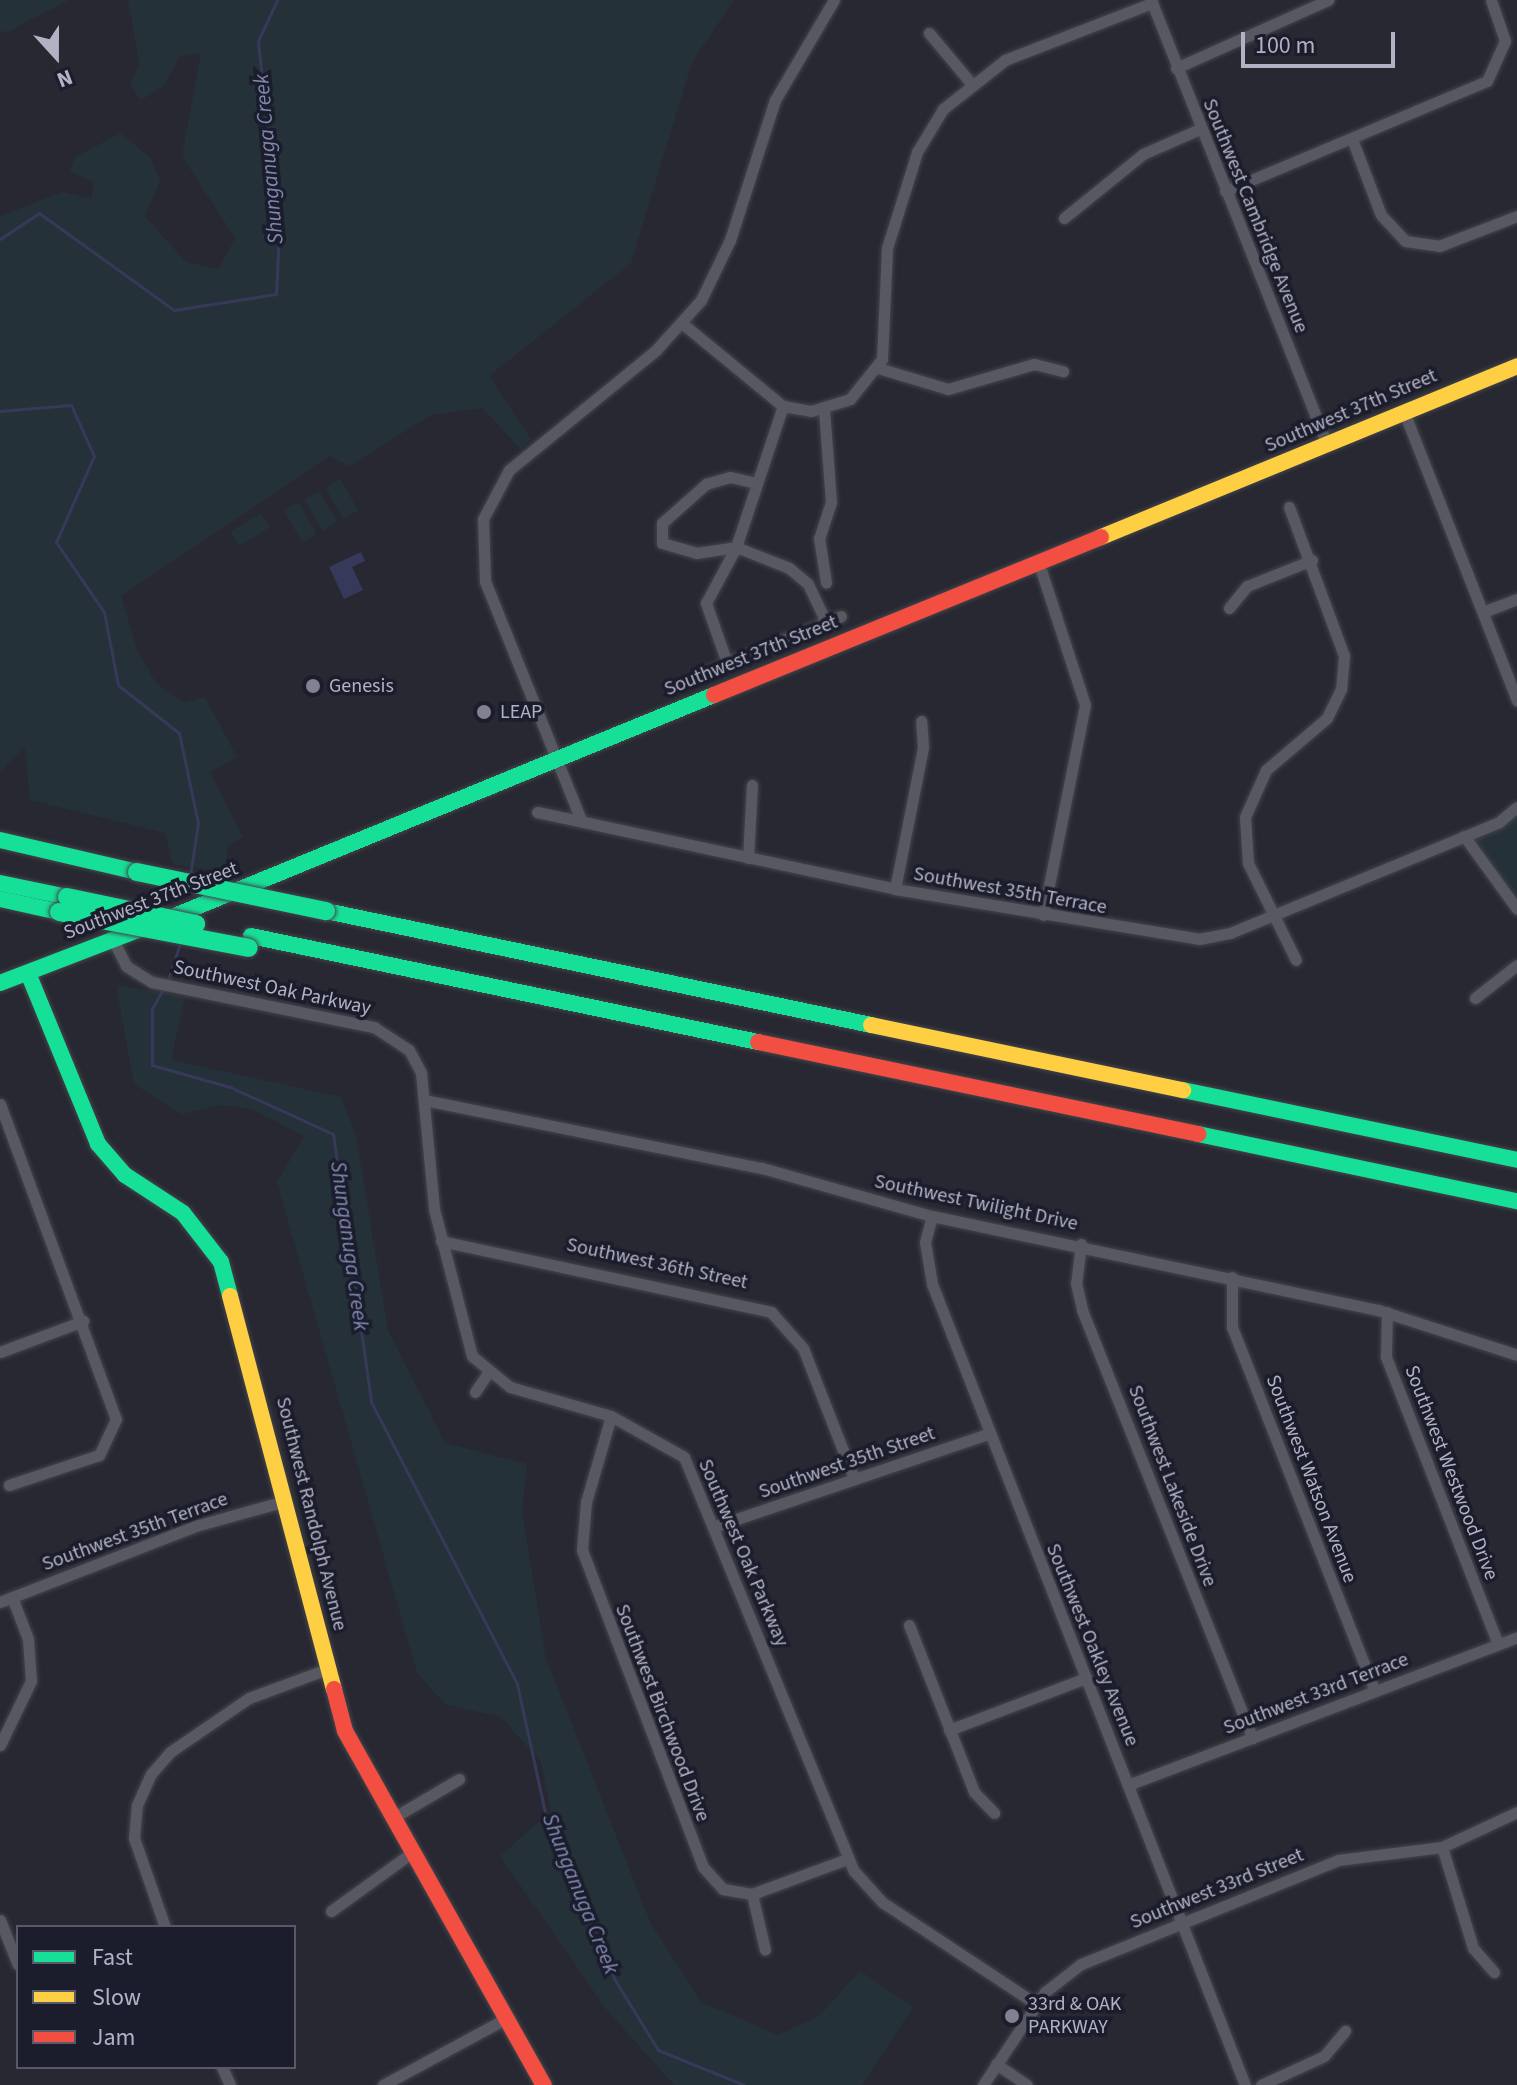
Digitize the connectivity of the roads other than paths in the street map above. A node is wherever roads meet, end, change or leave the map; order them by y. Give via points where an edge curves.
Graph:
1 (834, 0) edge
2 (1328, 0) edge
3 (1491, 0) edge
4 (1151, 1) edge
5 (929, 33) dead end
6 (1176, 68) junction
7 (970, 82) junction
8 (1200, 129) junction
9 (1352, 139) junction
10 (1225, 191) junction
11 (1517, 216) edge
12 (1064, 218) dead end
13 (683, 324) junction
14 (1517, 366) edge
15 (878, 368) junction
16 (1063, 371) dead end
17 (783, 406) junction
18 (824, 409) junction
19 (1404, 412) junction
20 (1327, 445) junction
21 (756, 483) junction
22 (1289, 507) dead end
23 (736, 547) junction
24 (1312, 560) junction
25 (1039, 564) junction
26 (826, 582) dead end
27 (1517, 599) edge
28 (1229, 608) dead end
29 (1483, 612) junction
30 (841, 616) dead end
31 (826, 622) junction
32 (727, 663) junction
33 (706, 672) dead end
34 (1517, 701) edge
35 (921, 721) dead end
36 (555, 759) junction
37 (752, 785) dead end
38 (1517, 807) edge
39 (537, 812) dead end
40 (581, 820) junction
41 (1464, 836) junction
42 (0, 840) edge
43 (748, 858) junction
44 (0, 883) edge
45 (895, 889) junction
46 (0, 899) edge
47 (0, 905) edge
48 (58, 906) junction
49 (1517, 909) edge
50 (1043, 915) junction
51 (1270, 917) junction
52 (113, 940) junction
53 (1296, 960) dead end
54 (1517, 965) edge
55 (28, 973) junction
56 (0, 983) edge
57 (1475, 998) dead end
58 (424, 1100) junction
59 (0, 1104) edge
60 (1517, 1160) edge
61 (1517, 1201) edge
62 (932, 1216) junction
63 (441, 1241) junction
64 (1081, 1244) junction
65 (1232, 1277) junction
66 (1387, 1312) junction
67 (83, 1321) junction
68 (0, 1352) edge
69 (1517, 1355) edge
70 (487, 1374) junction
71 (475, 1392) dead end
72 (611, 1416) junction
73 (990, 1433) junction
74 (854, 1479) junction
75 (9, 1485) dead end
76 (285, 1501) junction
77 (716, 1526) junction
78 (6, 1599) edge
79 (909, 1625) dead end
80 (1517, 1637) edge
81 (1498, 1644) junction
82 (327, 1669) junction
83 (1086, 1678) junction
84 (1375, 1691) junction
85 (949, 1730) junction
86 (1252, 1738) junction
87 (0, 1745) edge
88 (459, 1779) dead end
89 (1128, 1785) junction
90 (1517, 1812) edge
91 (994, 1813) dead end
92 (391, 1819) junction
93 (1442, 1847) junction
94 (410, 1854) junction
95 (847, 1859) junction
96 (752, 1894) junction
97 (331, 1911) dead end
98 (0, 1920) edge
99 (1181, 1923) junction
100 (164, 1925) edge
101 (765, 1950) dead end
102 (16, 1960) edge
103 (1494, 1972) dead end
104 (1036, 2004) junction
105 (505, 2019) junction
106 (1345, 2031) dead end
107 (996, 2064) junction
108 (383, 2085) edge
109 (544, 2085) edge
110 (983, 2085) edge
111 (1027, 2085) edge
112 (1245, 2085) edge
113 (1261, 2085) edge

1 - 13 street via 775,100 720,266
2 - 6 street
3 - 9 street via 1505,41 1492,77
4 - 6 street, Southwest Cambridge Avenue
4 - 7 street via 1030,49
5 - 7 street
6 - 8 street, Southwest Cambridge Avenue
7 - 15 street via 923,140 892,227 880,283
8 - 10 street, Southwest Cambridge Avenue
8 - 12 street via 1143,154
9 - 10 street
9 - 11 street via 1381,215 1405,241 1439,246
10 - 20 street, Southwest Cambridge Avenue
13 - 17 street
13 - 36 street via 509,470 483,519 485,581
14 - 19 main road, Southwest 37th Street
15 - 16 street via 948,389 1034,364
15 - 18 street via 850,399
17 - 18 street
17 - 21 street
18 - 26 street via 831,502 819,538
19 - 20 main road, Southwest 37th Street
19 - 29 street
20 - 25 main road, Southwest 37th Street
21 - 23 street
21 - 23 street via 714,479 659,530 671,549
22 - 24 street
23 - 31 street via 799,574
23 - 32 street via 706,603
24 - 28 street via 1247,586
24 - 51 street via 1340,638 1344,674 1327,718 1273,763 1249,800 1245,852
25 - 36 main road, Southwest 37th Street
25 - 50 street via 1080,674 1085,705
27 - 29 street
29 - 34 street
30 - 31 street
31 - 32 street
32 - 33 street
35 - 45 street via 923,747
36 - 40 street
36 - 52 main road, Southwest 37th Street
37 - 43 street
38 - 41 street
39 - 40 street, Southwest 35th Terrace
40 - 43 street, Southwest 35th Terrace
41 - 49 street
41 - 51 street, Southwest 35th Terrace
42 - 60 main road, bridge
43 - 45 street, Southwest 35th Terrace
44 - 48 main road
45 - 50 street, Southwest 35th Terrace
46 - 48 main road
47 - 48 main road
48 - 61 main road, bridge via 393,965
50 - 51 street, Southwest 35th Terrace via 1199,939
51 - 53 street
52 - 55 main road, Southwest 37th Street
52 - 58 street, Southwest Oak Parkway via 126,966 152,982 382,1030 414,1057
54 - 57 street
55 - 56 main road, Southwest 37th Street
55 - 76 main road, Southwest Randolph Avenue via 98,1144 125,1175 183,1213 221,1262
58 - 62 street, Southwest Twilight Drive via 762,1168
58 - 63 street, Southwest Oak Parkway
59 - 67 street
62 - 64 street, Southwest Twilight Drive
62 - 73 street, Southwest Oakley Avenue via 929,1274
63 - 70 street, Southwest Oak Parkway via 457,1316
63 - 74 street, Southwest 36th Street via 771,1312 803,1348
64 - 65 street, Southwest Twilight Drive
64 - 86 street, Southwest Lakeside Drive via 1076,1283 1082,1310
65 - 66 street, Southwest Twilight Drive
65 - 84 street, Southwest Watson Avenue via 1232,1327
66 - 69 street, Southwest Twilight Drive
66 - 81 street, Southwest Westwood Drive via 1386,1357
67 - 68 street
67 - 75 street via 116,1410 99,1455
70 - 71 street
70 - 72 street, Southwest Oak Parkway
72 - 77 street, Southwest Oak Parkway via 684,1457
72 - 96 street, Southwest Birchwood Drive via 582,1519 586,1568 703,1867 723,1889
73 - 74 street, Southwest 35th Street
73 - 83 street, Southwest Oakley Avenue
74 - 77 street, Southwest 35th Street
76 - 78 street, Southwest 35th Terrace via 199,1525
76 - 82 main road, Southwest Randolph Avenue
77 - 95 street, Southwest Oak Parkway
78 - 87 street via 28,1639 31,1681
79 - 85 street
80 - 81 street, Southwest 33rd Terrace
81 - 84 street, Southwest 33rd Terrace
82 - 92 main road, Southwest Randolph Avenue via 351,1748
82 - 100 street via 249,1698 170,1752 151,1774 137,1805 134,1838
83 - 85 street
83 - 89 street, Southwest Oakley Avenue
84 - 86 street, Southwest 33rd Terrace
85 - 91 street via 978,1801
86 - 89 street, Southwest 33rd Terrace
88 - 92 street
89 - 99 street, Southwest Oakley Avenue
90 - 93 street, Southwest 33rd Street
92 - 94 main road, Southwest Randolph Avenue
93 - 99 street, Southwest 33rd Street via 1338,1860
93 - 103 street via 1473,1948
94 - 97 street
94 - 105 main road, Southwest Randolph Avenue
95 - 96 street
95 - 104 street, Southwest Oak Parkway via 882,1902
96 - 101 street
98 - 102 street
99 - 104 street, Southwest 33rd Street via 1081,1964
99 - 112 street, Southwest Oakley Avenue
104 - 107 street, Southwest 33rd Street
105 - 108 street
105 - 109 main road, Southwest Randolph Avenue
106 - 113 street via 1324,2056
107 - 110 street, Southwest 33rd Street
107 - 111 street

